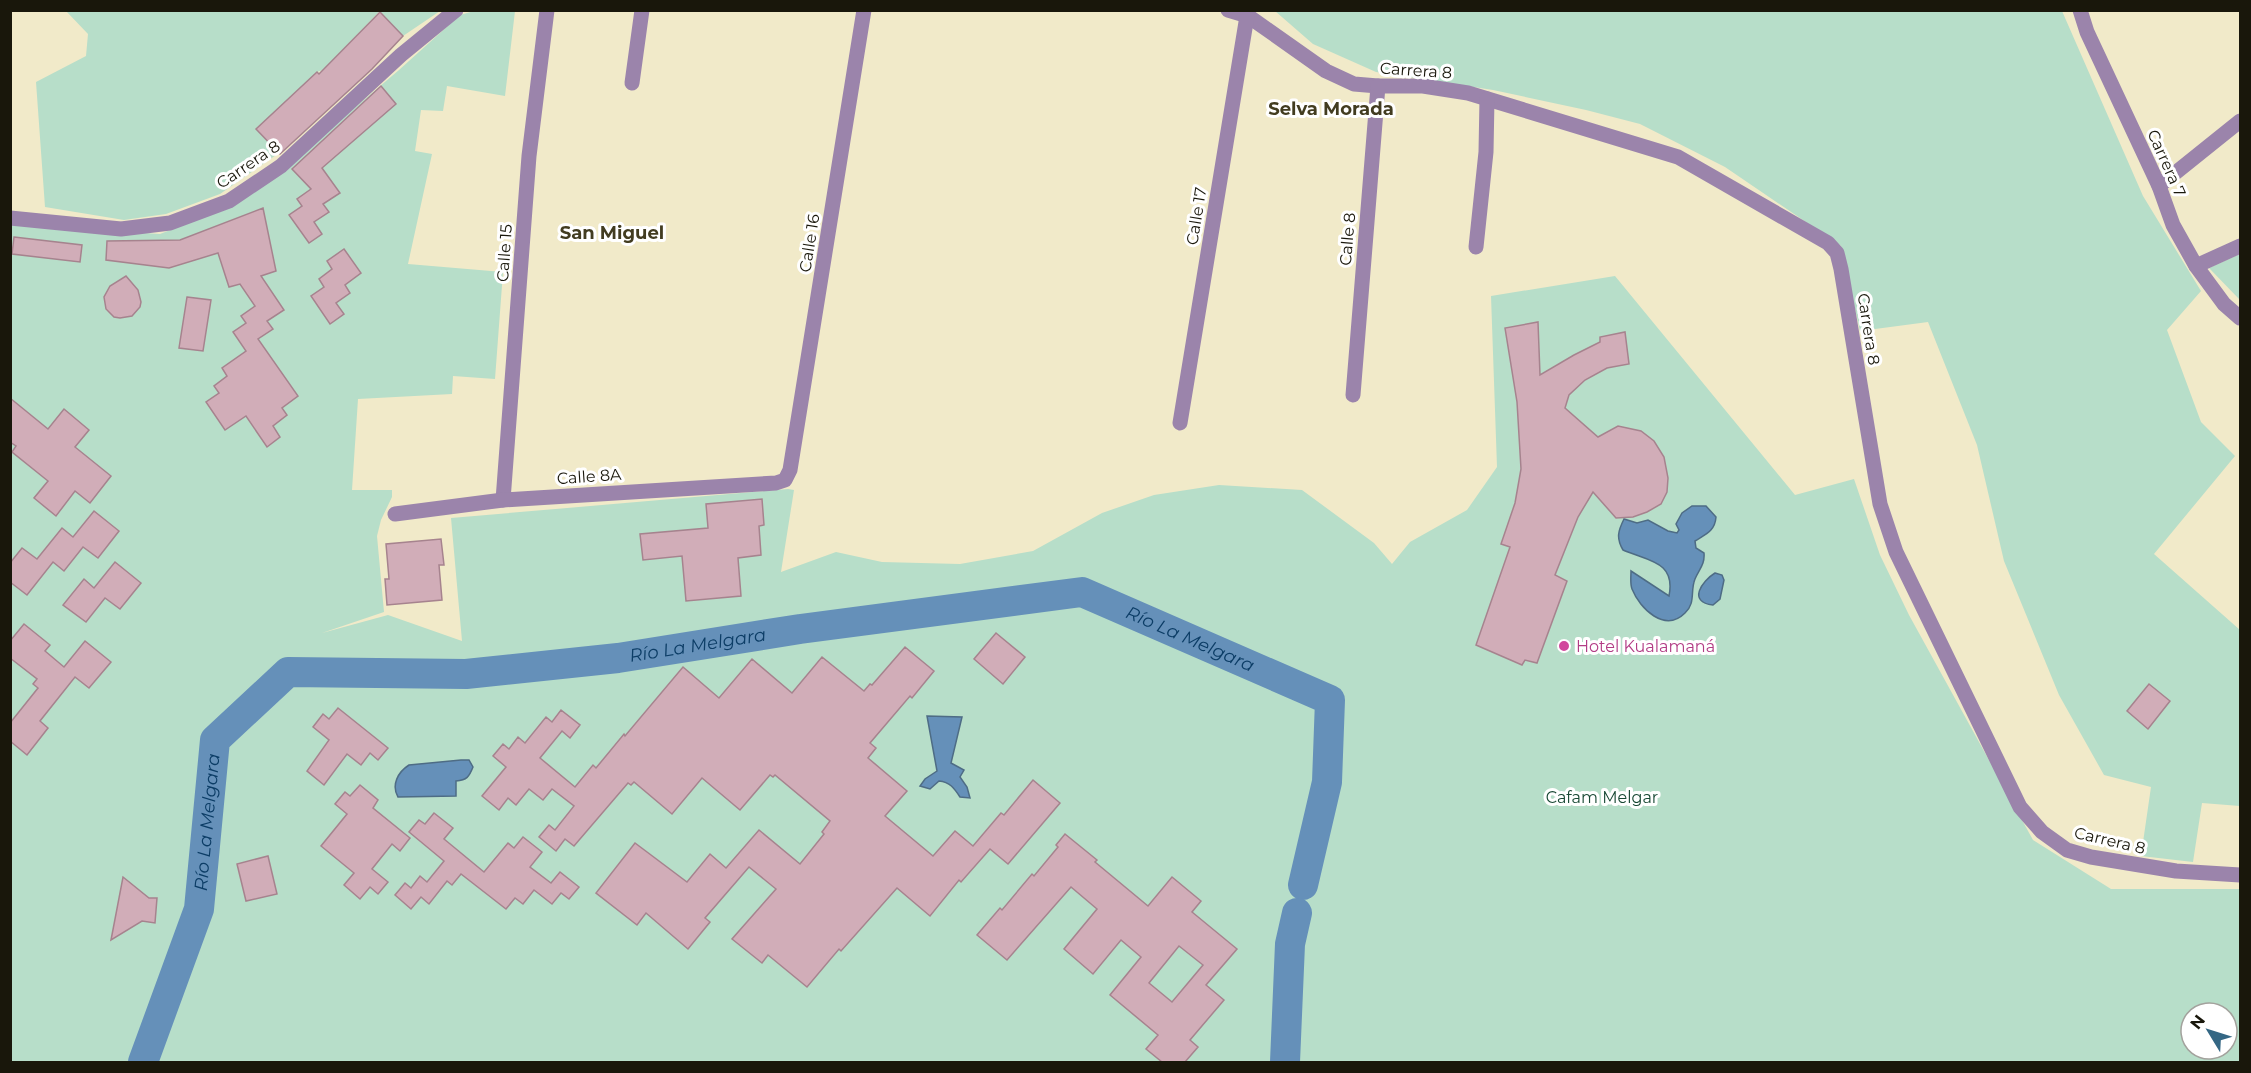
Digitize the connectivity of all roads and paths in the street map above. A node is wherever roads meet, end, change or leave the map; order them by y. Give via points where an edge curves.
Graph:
1 (456, 10) edge
2 (547, 10) edge
3 (642, 10) edge
4 (864, 10) edge
5 (1228, 10) edge
6 (2080, 10) edge
7 (1248, 13) edge
8 (632, 83) dead end
9 (1377, 86) junction
10 (1487, 99) junction
11 (2241, 121) edge
12 (2159, 186) junction
13 (10, 218) edge
14 (2241, 246) edge
15 (1476, 247) dead end
16 (2196, 266) junction
17 (2241, 318) edge
18 (1353, 395) dead end
19 (1180, 423) dead end
20 (785, 480) joint
21 (503, 500) junction
22 (395, 514) dead end
23 (2241, 875) edge

1 - 13 street, Carrera 8 via 401,55 281,166 229,201 170,223 121,229
2 - 21 street, Calle 15 via 529,156
3 - 8 street
4 - 20 street, Calle 16 via 790,470
5 - 7 street, Carrera 8
6 - 12 street, Carrera 7
7 - 9 street, Carrera 8 via 1326,71 1354,84
7 - 19 street, Calle 17
9 - 10 street, Carrera 8 via 1423,86
9 - 18 street, Calle 8
10 - 15 street
10 - 23 street, Carrera 8 via 1678,157 1828,243 1837,253 1841,270 1880,504 1893,542 2020,807 2042,832 2067,850 2176,871
11 - 12 street
12 - 16 street, Carrera 7
14 - 16 street
16 - 17 street, Carrera 7 via 2224,304
20 - 21 street, Calle 8A
21 - 22 street, Calle 8A

